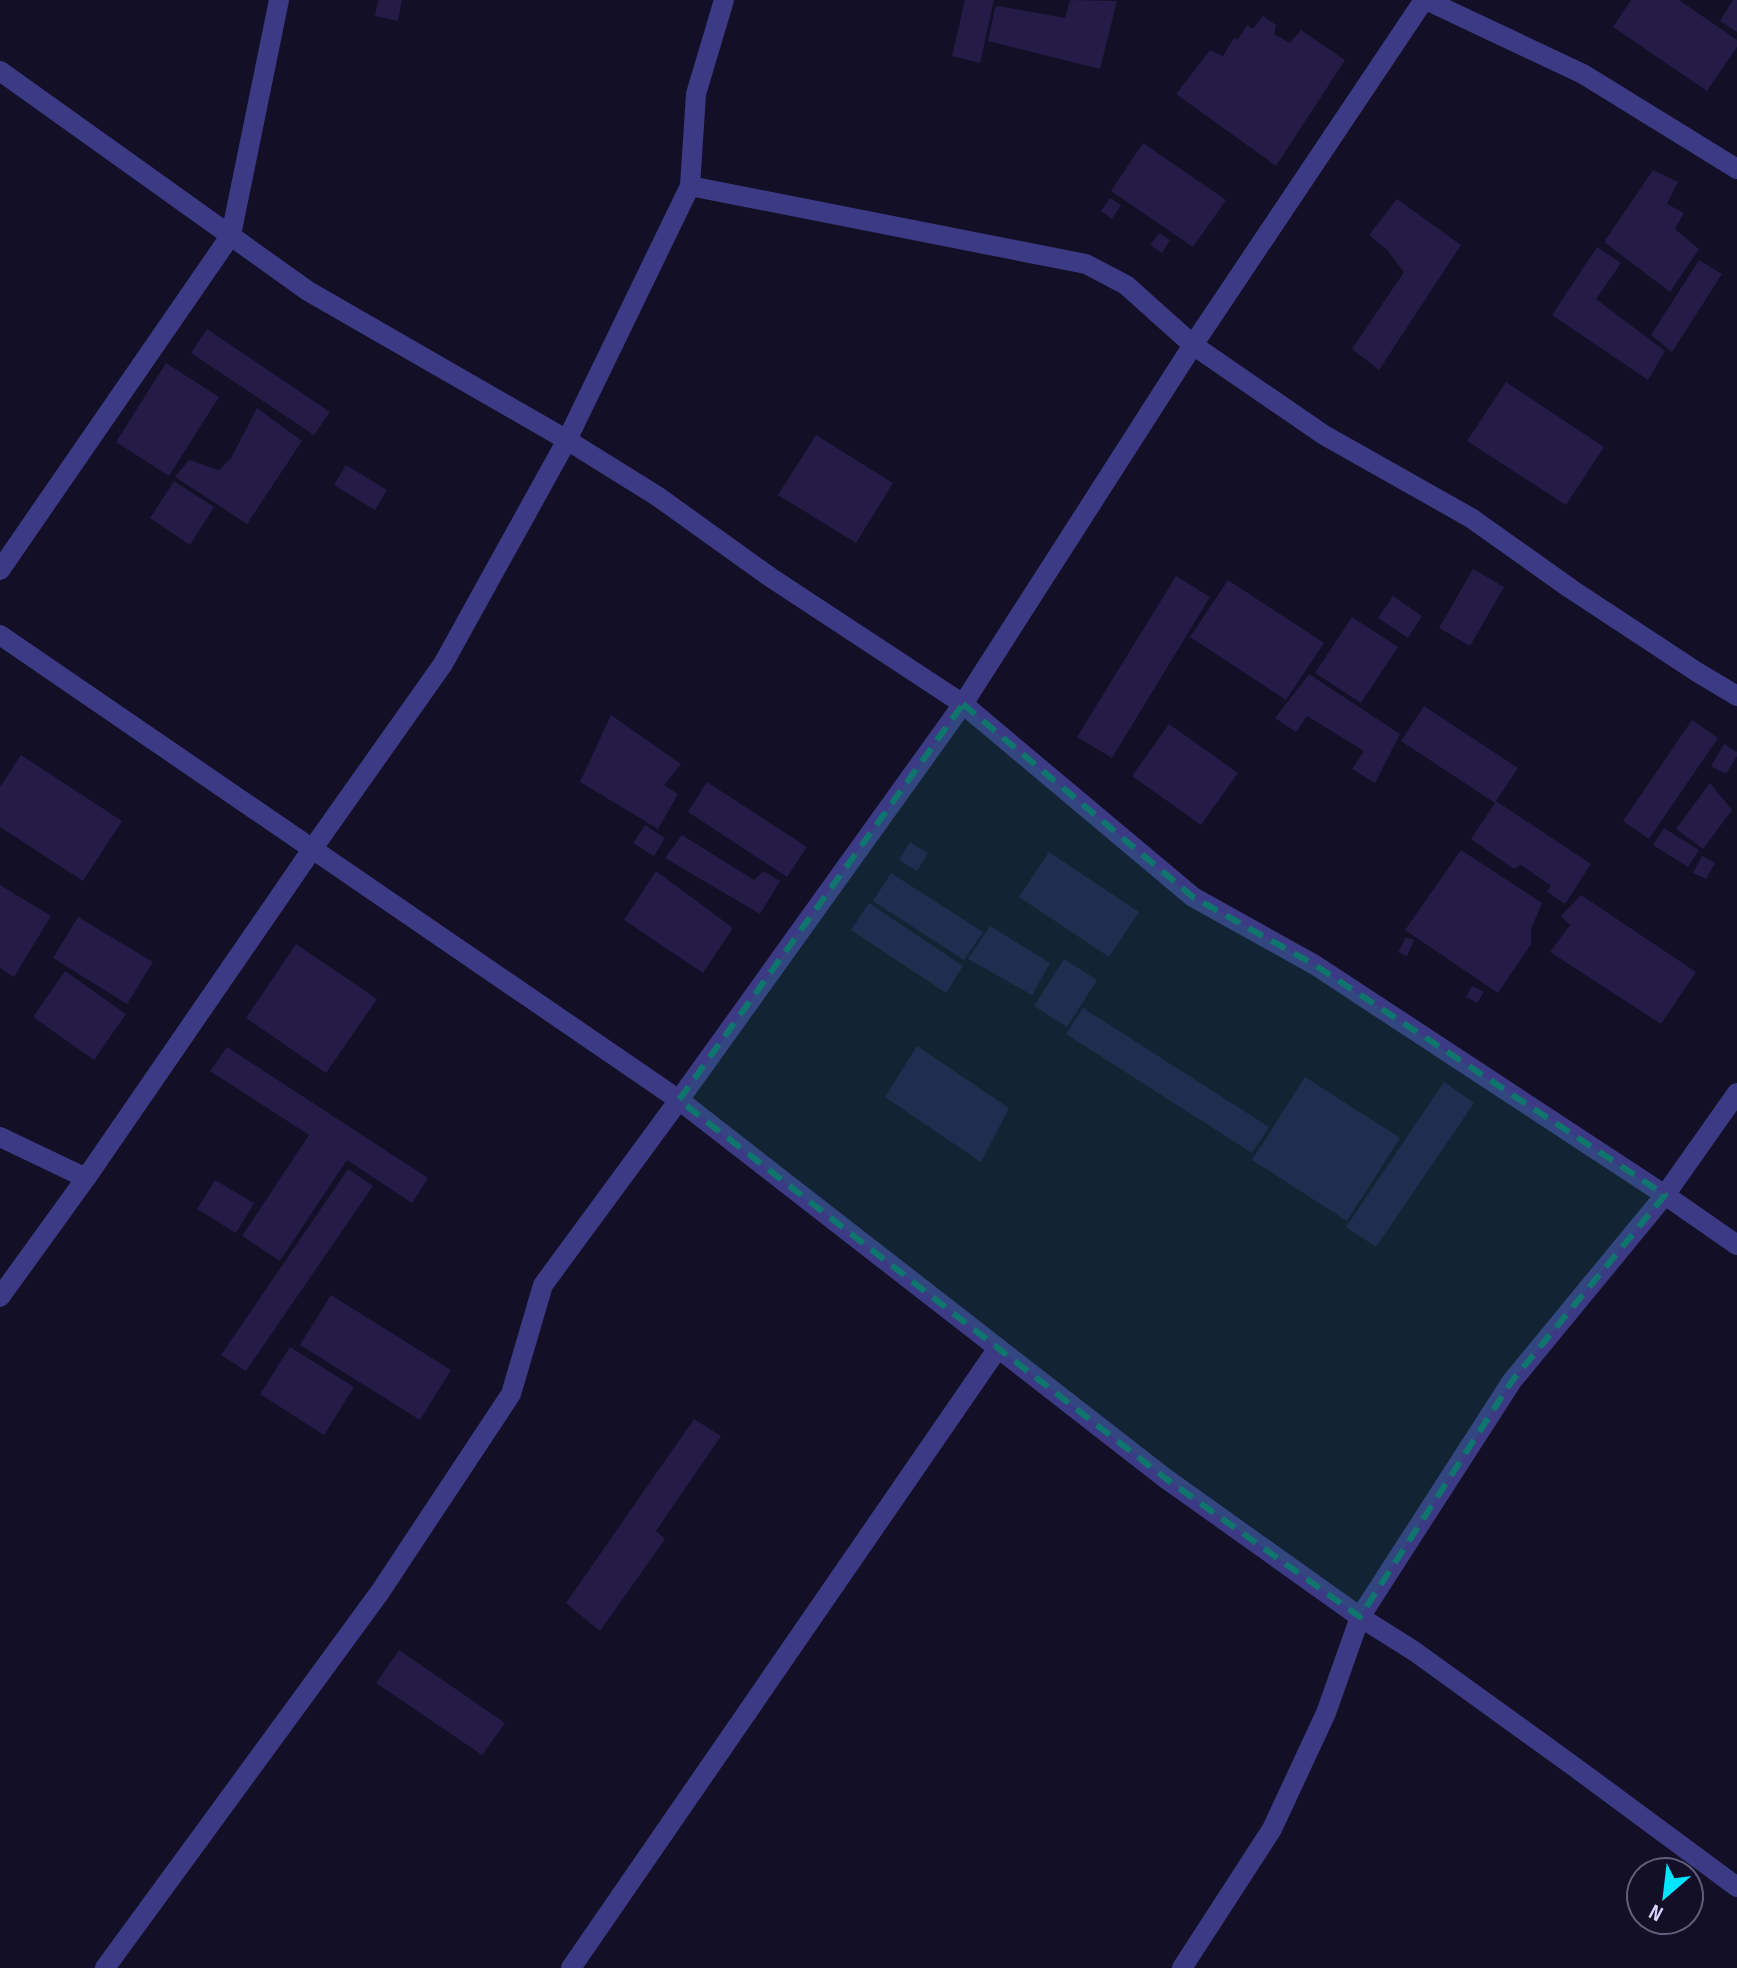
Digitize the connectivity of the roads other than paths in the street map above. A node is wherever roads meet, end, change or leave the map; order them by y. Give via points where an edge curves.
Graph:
1 (279, 0) edge
2 (724, 0) edge
3 (1425, 0) edge
4 (0, 71) edge
5 (1737, 169) edge
6 (690, 186) junction
7 (231, 235) junction
8 (1193, 345) junction
9 (567, 440) junction
10 (0, 570) edge
11 (0, 635) edge
12 (1737, 696) edge
13 (963, 704) junction
14 (313, 848) junction
15 (1737, 1093) edge
16 (679, 1100) junction
17 (0, 1137) edge
18 (86, 1178) junction
19 (1665, 1195) junction
20 (1737, 1245) edge
21 (0, 1297) edge
22 (998, 1348) junction
23 (1360, 1617) junction
24 (1737, 1887) edge
25 (105, 1968) edge
26 (571, 1968) edge
27 (1182, 1968) edge

1 - 7 street
2 - 6 street via 696,94
3 - 5 street via 1583,74
3 - 8 street
4 - 7 street
6 - 8 street via 1086,264 1126,285
6 - 9 street
7 - 9 street via 308,291
7 - 10 street
8 - 12 street via 1324,435 1471,518
8 - 13 street
9 - 13 street
9 - 14 street via 443,664
11 - 14 street
13 - 16 street
13 - 19 street via 1193,897 1315,965
14 - 16 street
14 - 18 street
15 - 19 street
16 - 22 street
16 - 25 street via 543,1285 503,1407 380,1592
17 - 18 street
18 - 21 street
19 - 20 street
19 - 23 street via 1512,1381
22 - 23 street via 1165,1478
22 - 26 street
23 - 24 street
23 - 27 street via 1326,1713 1272,1829

